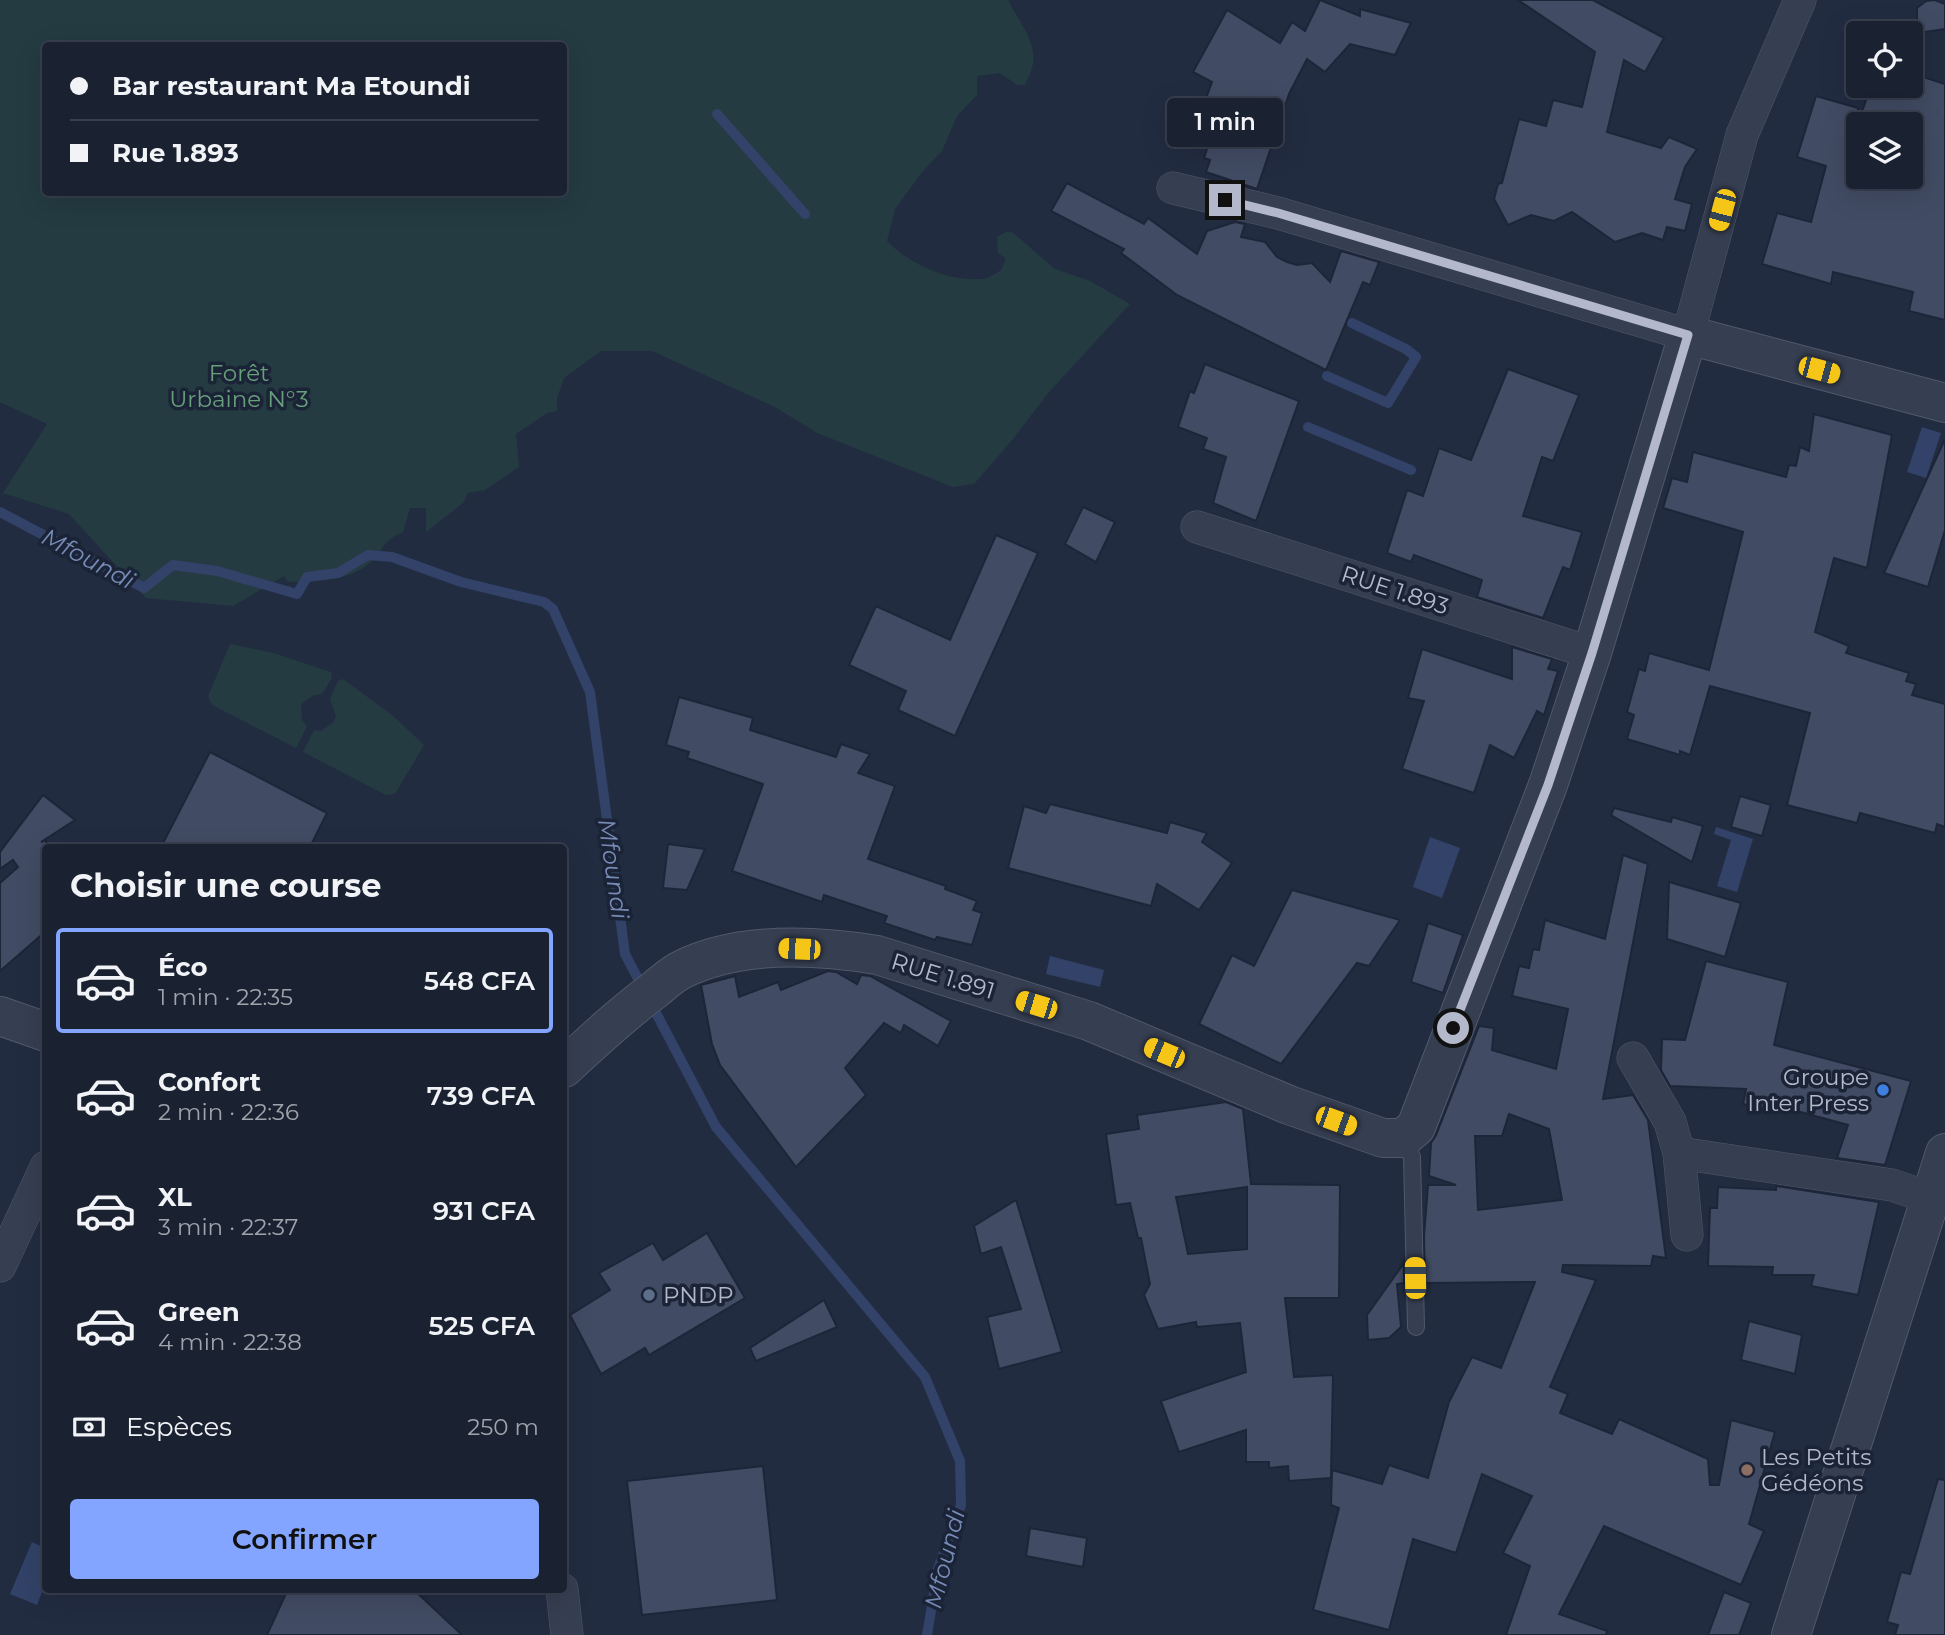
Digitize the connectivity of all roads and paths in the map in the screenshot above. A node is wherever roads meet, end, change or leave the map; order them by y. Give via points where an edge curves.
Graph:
1 (1800, 0) edge
2 (1173, 188) dead end
3 (1688, 335) junction
4 (1945, 403) edge
5 (1197, 527) dead end
6 (1592, 653) junction
7 (0, 1016) edge
8 (42, 1031) edge
9 (1633, 1058) dead end
10 (567, 1065) edge
11 (1403, 1138) junction
12 (1679, 1153) junction
13 (1945, 1153) edge
14 (42, 1176) edge
15 (1930, 1198) junction
16 (1687, 1234) dead end
17 (0, 1266) edge
18 (1416, 1327) dead end
19 (562, 1593) edge
20 (567, 1635) edge
21 (1791, 1635) edge

1 - 3 street via 1742,135
2 - 3 street via 1278,213
3 - 4 street
3 - 6 street
5 - 6 street, RUE 1.893
6 - 11 street via 1548,785 1416,1127
7 - 8 street
9 - 12 street via 1670,1122
10 - 11 street, RUE 1.891 via 618,1017 681,970 714,957 776,948 847,950 877,955 1089,1021 1289,1105 1383,1138
11 - 18 lane via 1412,1157
12 - 15 street via 1892,1185
12 - 16 street
13 - 15 street
14 - 17 street
15 - 21 street
19 - 20 street

